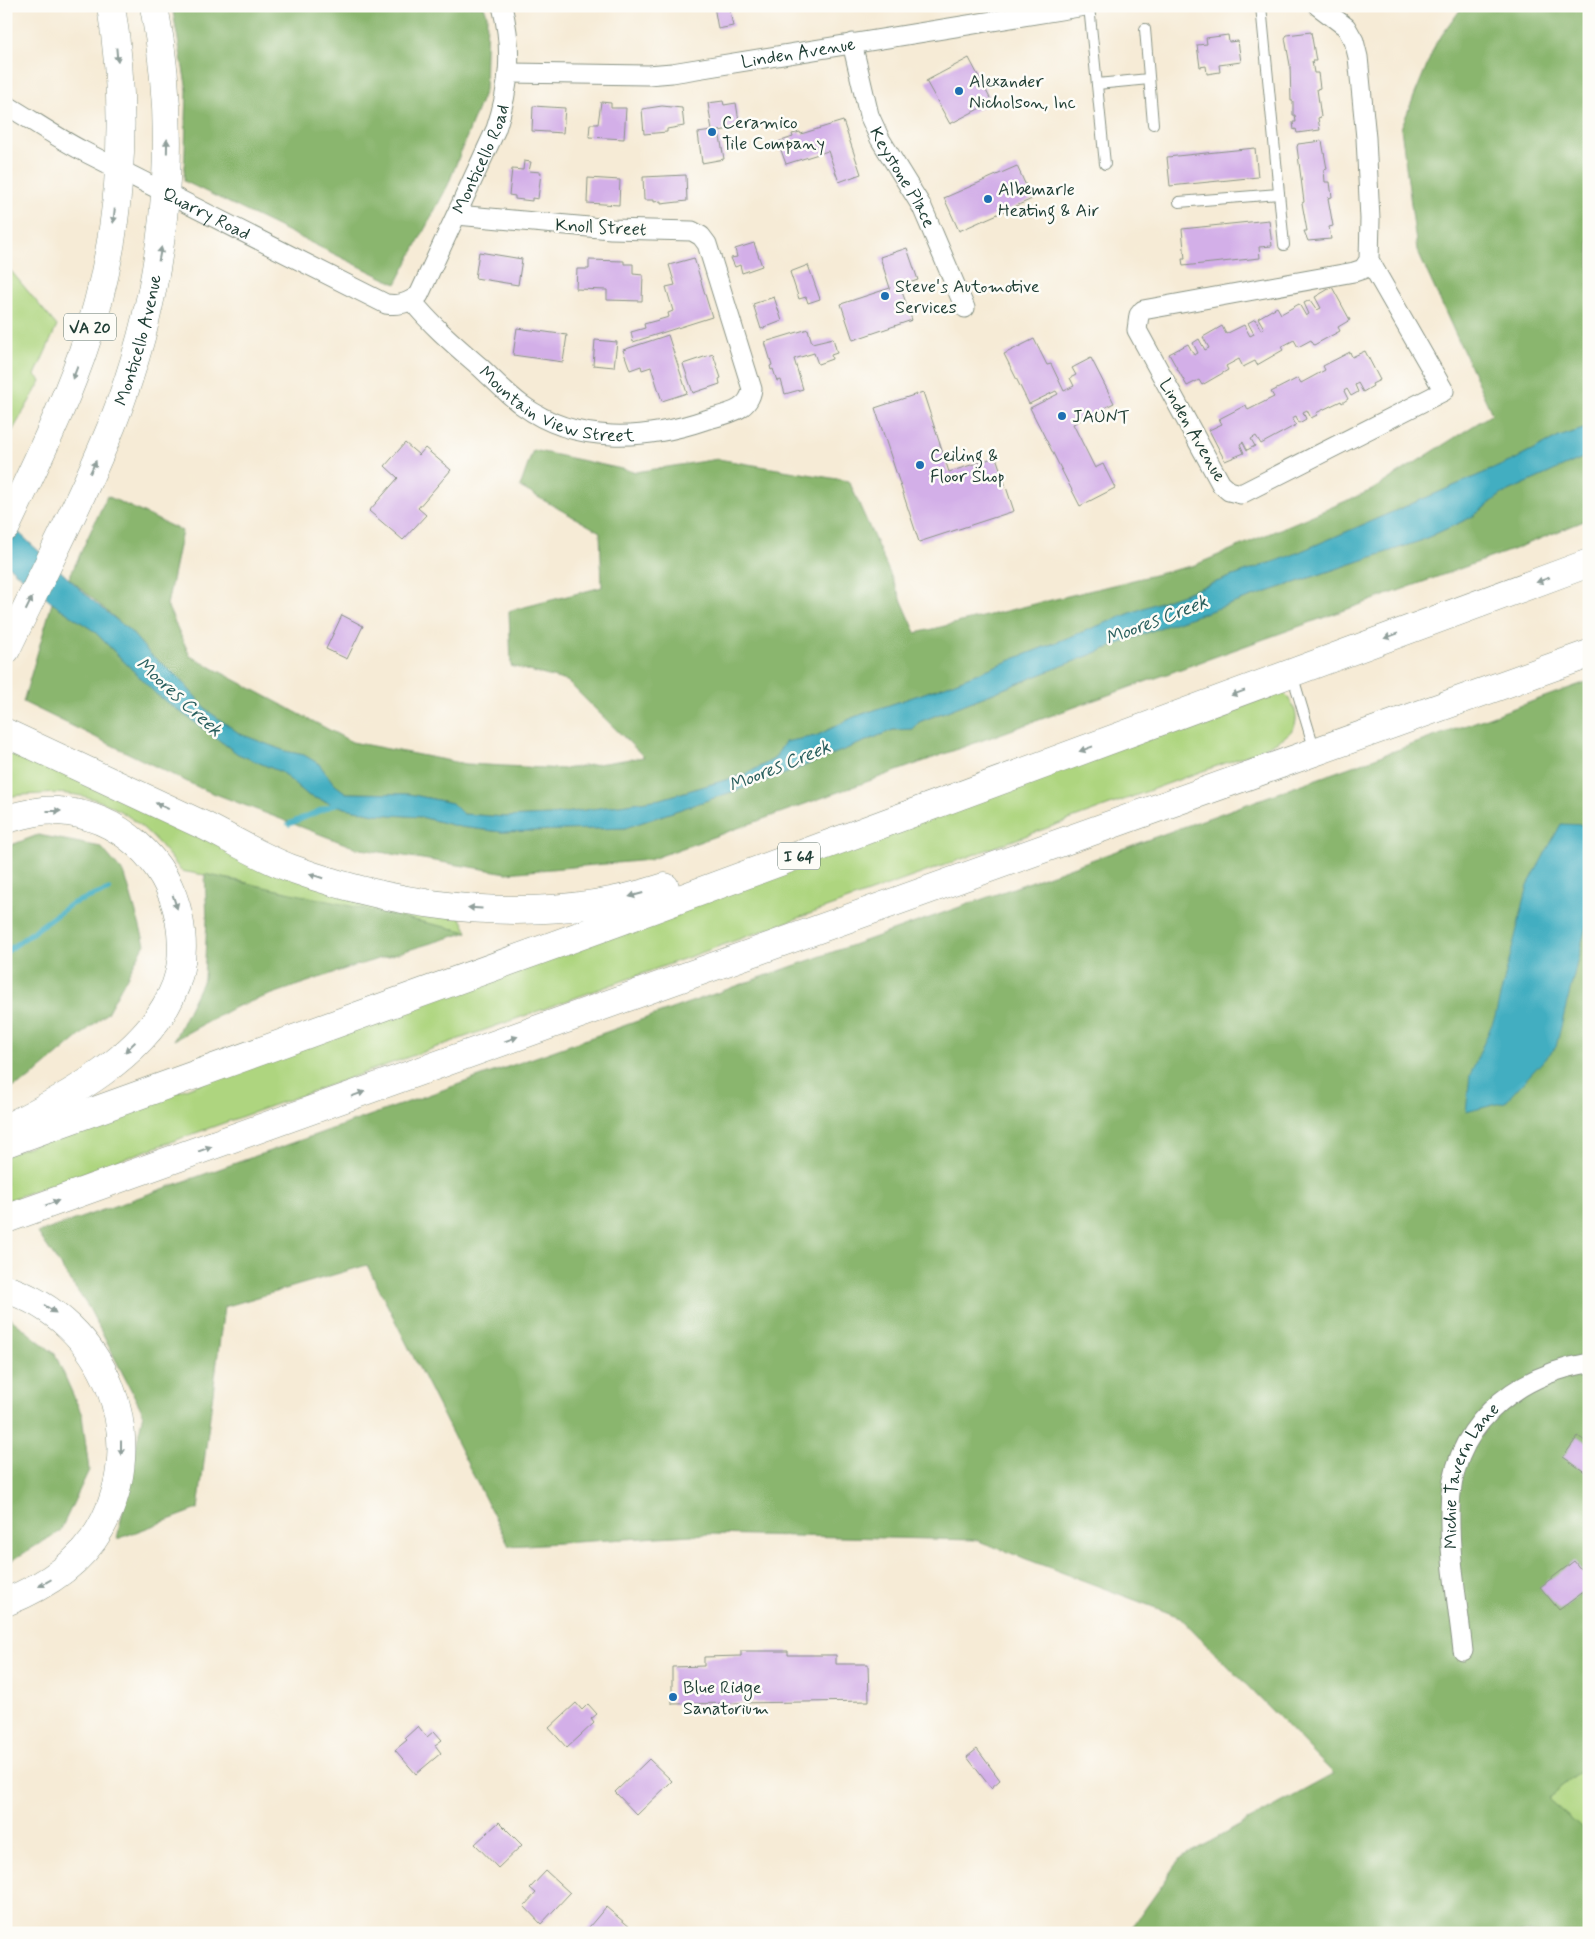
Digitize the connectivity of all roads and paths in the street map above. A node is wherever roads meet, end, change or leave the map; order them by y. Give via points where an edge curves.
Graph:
1 (110, 6) edge
2 (154, 6) edge
3 (502, 6) edge
4 (1087, 6) edge
5 (1261, 6) edge
6 (1320, 7) edge
7 (1145, 29) dead end
8 (852, 43) junction
9 (510, 73) junction
10 (1149, 79) junction
11 (1097, 84) junction
12 (6, 106) edge
13 (1153, 124) dead end
14 (1105, 164) dead end
15 (119, 167) junction
16 (166, 194) junction
17 (1279, 194) junction
18 (1179, 202) dead end
19 (457, 215) junction
20 (1284, 245) dead end
21 (1369, 260) junction
22 (412, 300) junction
23 (965, 308) dead end
24 (730, 412) joint
25 (6, 527) edge
26 (1589, 563) edge
27 (7, 649) edge
28 (1589, 654) edge
29 (1292, 673) junction
30 (6, 733) edge
31 (1315, 752) junction
32 (934, 806) junction
33 (6, 820) edge
34 (6, 1128) edge
35 (6, 1143) edge
36 (6, 1219) edge
37 (6, 1288) edge
38 (1589, 1363) edge
39 (6, 1602) edge
40 (1463, 1651) dead end

1 -> 15 main road, VA 20 via 117,60
16 -> 2 main road, Monticello Avenue / VA 20 via 168,129 162,47
3 - 9 street, Monticello Road via 508,29
4 - 8 street, Linden Avenue
4 - 11 lane
5 - 17 lane
6 - 21 street, Linden Avenue via 1346,27 1358,57 1367,147
7 - 10 lane
8 - 9 street, Linden Avenue via 656,75
8 - 23 street, Keystone Place via 869,115 922,207
9 - 19 street, Monticello Road via 496,129
10 - 11 lane
10 - 13 lane
11 - 14 lane
12 - 15 street, Quarry Road via 81,150
15 - 16 street, Quarry Road
15 -> 25 main road, VA 20 via 113,227 92,320 72,380
16 - 22 street, Quarry Road via 386,304 398,305
27 -> 16 main road, Monticello Avenue / VA 20 via 112,425 132,369 162,246
17 - 18 lane
17 - 20 lane
19 - 22 street, Monticello Road via 419,295
19 - 24 street, Knoll Street via 611,229 692,232 701,236 707,244 752,389 751,398 745,405
21 - 21 street, Linden Avenue via 1363,269 1354,272 1143,310 1138,315 1137,330 1221,484 1229,490 1241,494 1444,392
22 - 24 street, Mountain View Street via 429,322 522,405 566,427 601,435 648,434
26 -> 29 main road, I 64
28 - 31 main road
29 - 31 lane
29 -> 32 main road, I 64
32 -> 30 main road via 771,852 620,900 550,909 462,908 389,896 289,868
36 -> 31 main road
32 - 35 main road, I 64
33 -> 34 main road via 57,810 94,818 116,827 135,840 160,868 176,902 182,929 179,974 171,996 160,1015 139,1039 92,1080
37 -> 39 main road via 56,1313 89,1346 101,1365 114,1398 120,1423 121,1453 116,1488 108,1512 84,1550 53,1578
38 - 40 street, Michie Tavern Lane via 1539,1376 1515,1390 1483,1419 1468,1440 1456,1472 1450,1511

